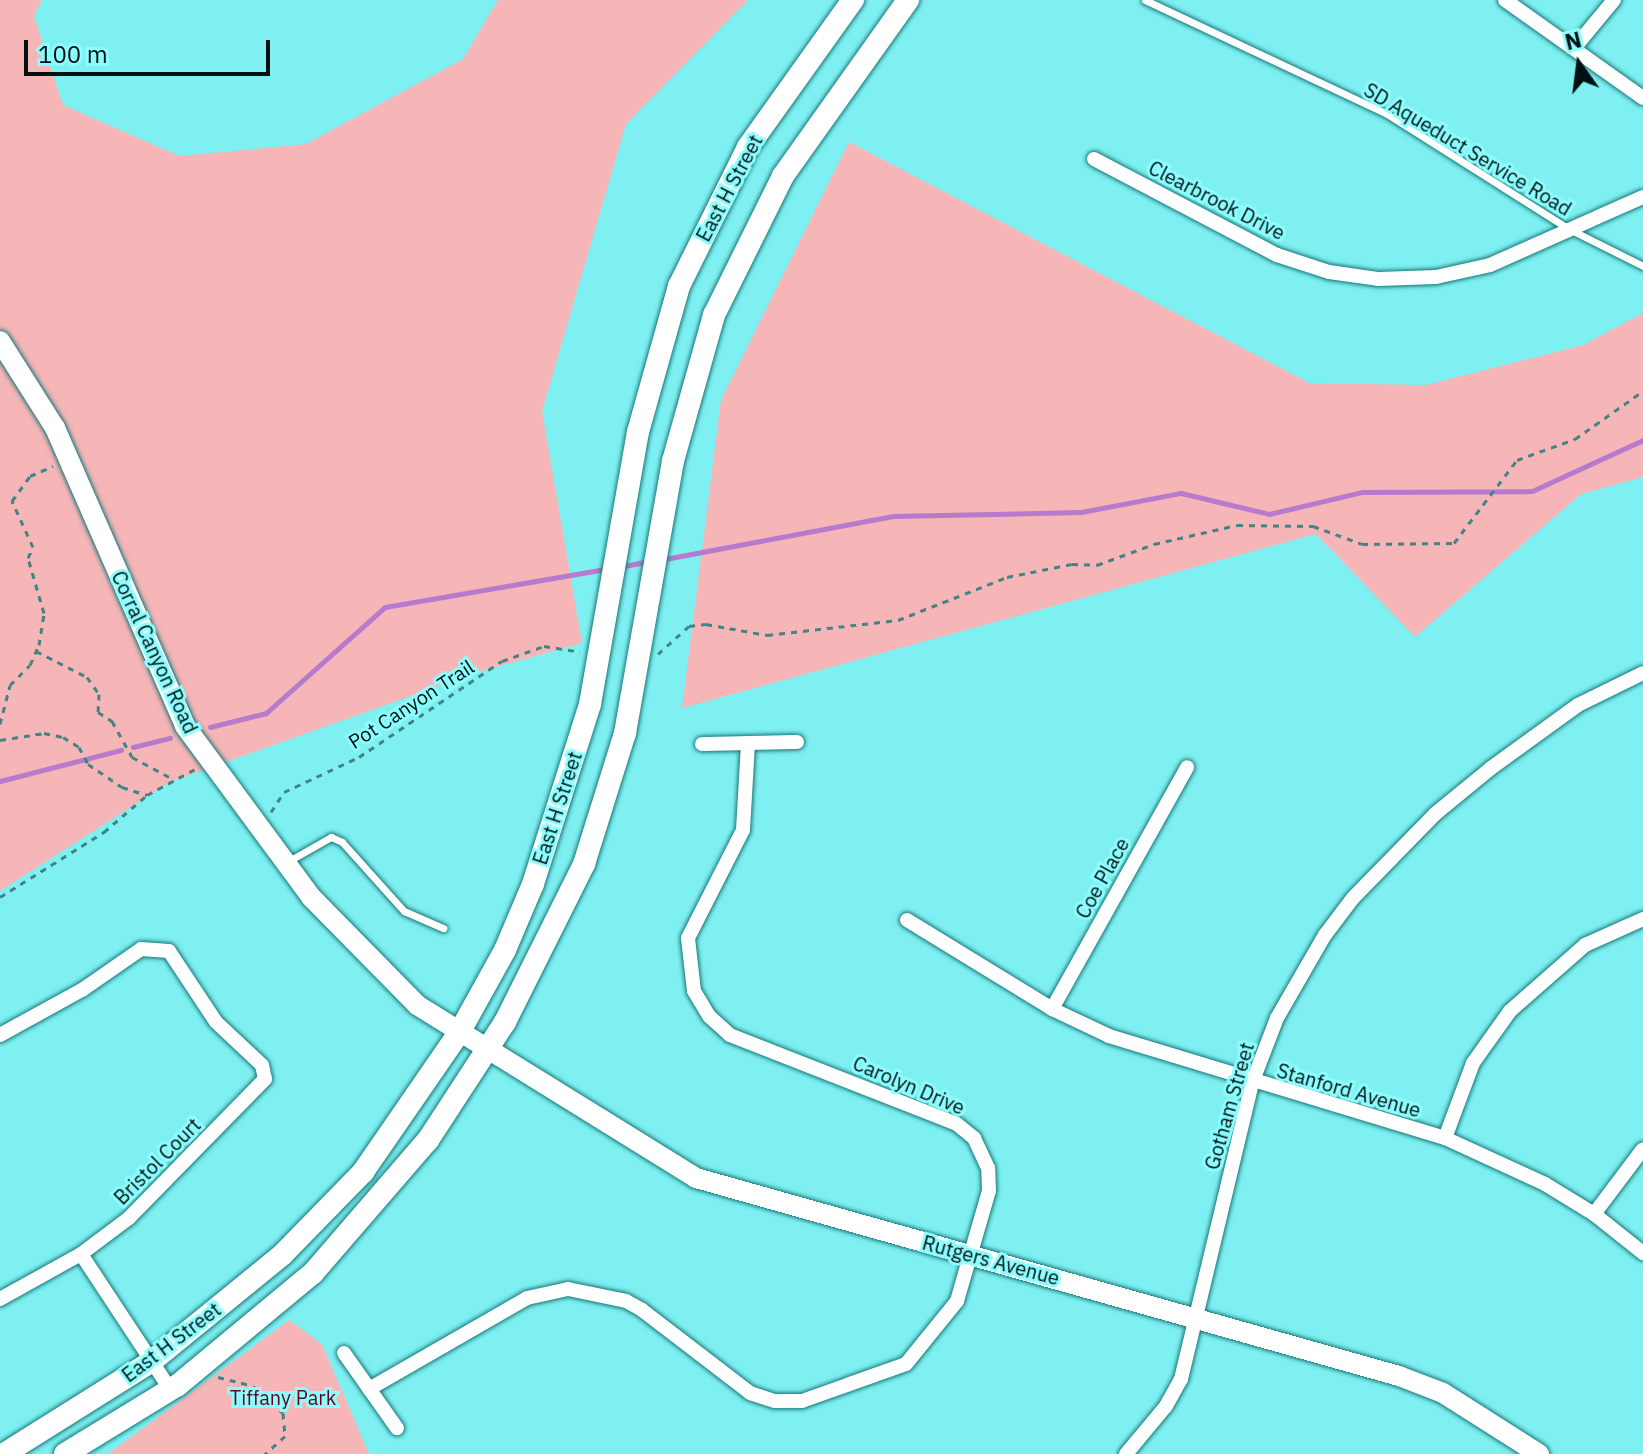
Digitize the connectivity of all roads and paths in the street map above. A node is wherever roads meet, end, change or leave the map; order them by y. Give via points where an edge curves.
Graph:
1 (853, 0) edge
2 (908, 0) edge
3 (1145, 0) edge
4 (1505, 0) edge
5 (1614, 0) edge
6 (1575, 47) junction
7 (1643, 98) edge
8 (1094, 159) dead end
9 (1643, 197) edge
10 (1569, 229) junction
11 (1643, 266) edge
12 (0, 341) edge
13 (1643, 391) edge
14 (68, 458) junction
15 (36, 651) junction
16 (599, 656) junction
17 (637, 665) junction
18 (1643, 673) edge
19 (0, 724) edge
20 (0, 740) edge
21 (797, 742) dead end
22 (748, 743) junction
23 (702, 744) dead end
24 (209, 761) junction
25 (1187, 767) dead end
26 (175, 780) junction
27 (147, 795) junction
28 (255, 825) junction
29 (285, 863) junction
30 (0, 897) edge
31 (1643, 919) edge
32 (907, 920) dead end
33 (443, 928) dead end
34 (1052, 1009) junction
35 (459, 1033) junction
36 (0, 1035) edge
37 (488, 1051) junction
38 (1252, 1083) junction
39 (1445, 1138) junction
40 (1643, 1149) edge
41 (1594, 1214) junction
42 (1643, 1253) edge
43 (81, 1254) junction
44 (974, 1256) junction
45 (0, 1299) edge
46 (1198, 1318) junction
47 (344, 1353) dead end
48 (152, 1361) junction
49 (202, 1366) junction
50 (170, 1389) junction
51 (369, 1389) junction
52 (397, 1428) dead end
53 (4, 1454) edge
54 (65, 1454) edge
55 (265, 1454) edge
56 (1126, 1454) edge
57 (1539, 1454) edge

1 - 16 main road, East H Street via 748,147 679,286 638,432
2 - 17 main road, East H Street via 783,176 714,315 673,461
3 - 10 lane, SD Aqueduct Service Road via 1387,114
4 - 6 street
5 - 6 street
6 - 7 street
8 - 10 street, Clearbrook Drive via 1254,245 1353,276 1451,275 1513,257
9 - 10 street, Clearbrook Drive
10 - 11 lane, SD Aqueduct Service Road
12 - 14 main road, Corral Canyon Road
13 - 17 path via 1575,439 1517,460 1454,543 1362,544 1313,526 1237,525 1154,544 1097,565 1072,564 1007,577 898,620 767,635 689,626
14 - 15 path via 30,476 12,501 33,547 28,558 44,613
14 - 24 main road, Corral Canyon Road via 185,726
15 - 19 path via 10,685
15 - 26 path via 87,677 99,694 98,712 112,721 132,757
16 - 28 path, Pot Canyon Trail via 544,646 502,661 359,757 284,792
16 - 35 main road, East H Street via 590,704 533,884 505,950
17 - 37 main road, East H Street via 625,733 584,864 542,957
18 - 38 street, Gotham Street via 1531,736 1435,814 1353,898 1277,1018
20 - 27 path via 44,733 63,737 79,747 88,764 122,787
21 - 22 street
22 - 23 street
22 - 44 street, Carolyn Drive via 743,830 688,938 694,991 709,1016 730,1035 966,1130 985,1157 990,1180
24 - 26 path
24 - 28 main road, Corral Canyon Road
25 - 34 street, Coe Place
26 - 27 path
27 - 30 path via 104,832
28 - 29 main road, Corral Canyon Road
29 - 33 lane via 331,837 342,842 404,911
29 - 35 main road, Corral Canyon Road via 417,1005
31 - 39 street via 1585,945 1510,1011 1463,1083
32 - 34 street, Stanford Avenue
34 - 38 street, Stanford Avenue via 1109,1036
35 - 37 main road, Rutgers Avenue
35 - 48 main road, East H Street via 363,1172 283,1254
36 - 43 street, Bristol Court via 82,990 141,949 169,951 216,1022 262,1065 265,1079 129,1218
37 - 44 main road, Rutgers Avenue via 696,1178
37 - 49 main road, East H Street via 388,1191 313,1273
38 - 39 street, Stanford Avenue
38 - 46 street, Gotham Street
39 - 41 street, Stanford Avenue
40 - 41 street
41 - 42 street, Stanford Avenue
43 - 45 street, Bristol Court
43 - 48 street
44 - 46 main road, Rutgers Avenue
44 - 51 street, Carolyn Drive via 957,1301 906,1364 802,1401 775,1401 750,1393 642,1310 626,1301 568,1289 527,1298
46 - 56 street, Gotham Street via 1181,1379
46 - 57 main road, Rutgers Avenue via 1443,1393
47 - 51 street
48 - 50 street
48 - 53 main road, East H Street
49 - 50 main road, East H Street
49 - 55 path via 225,1383 253,1386 283,1413 285,1436
50 - 54 main road, East H Street
51 - 52 street

